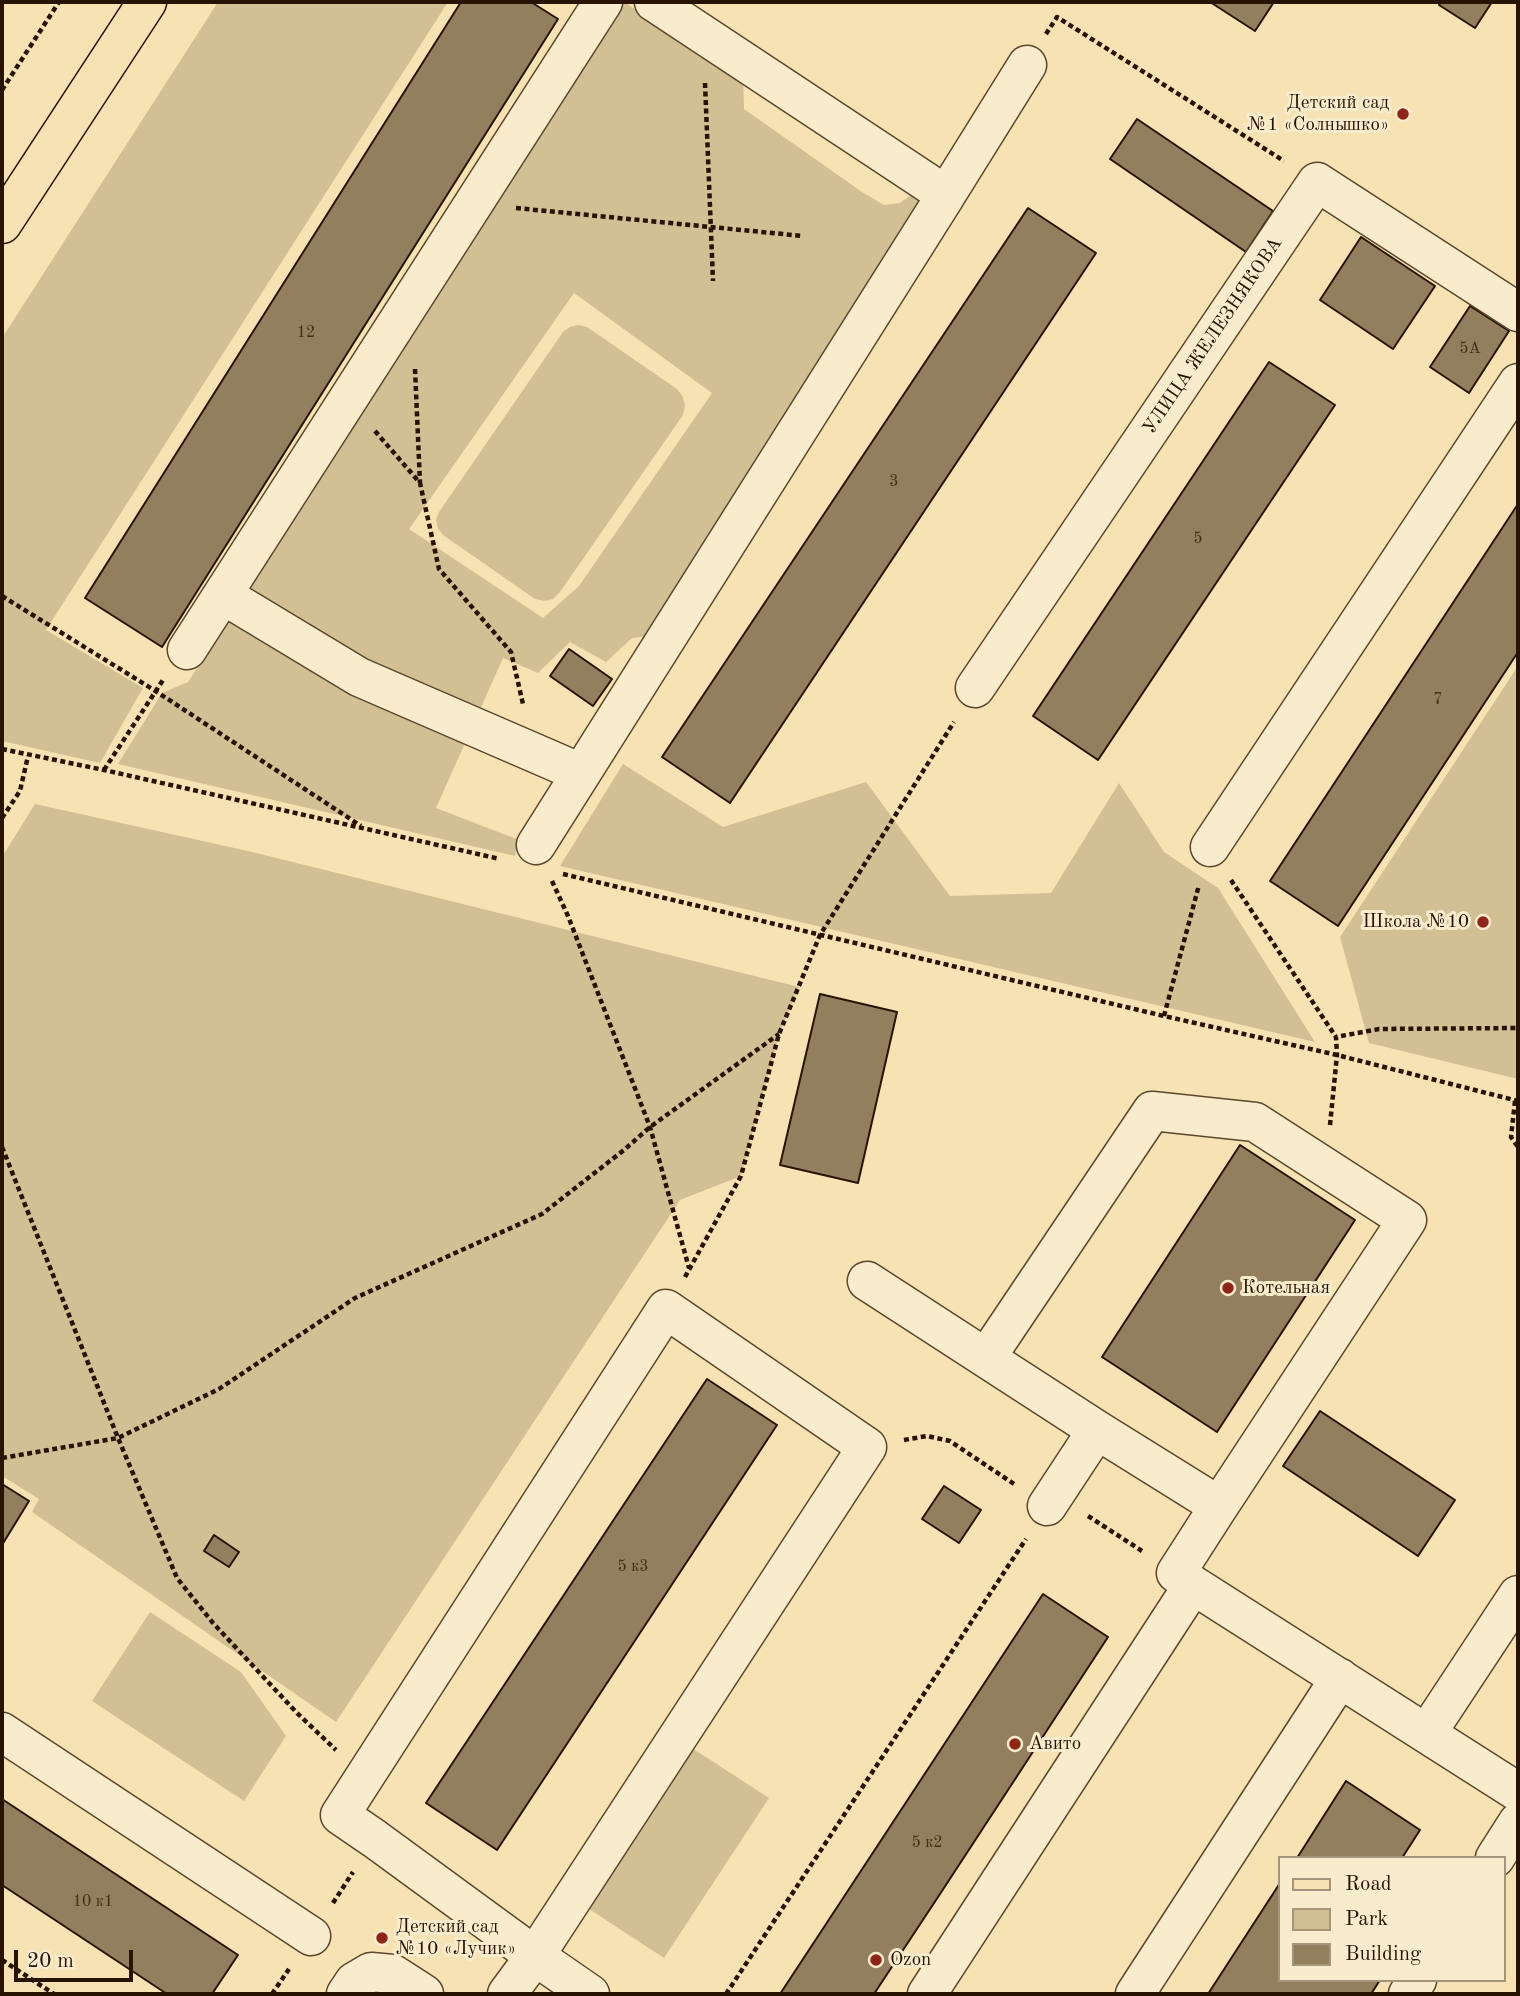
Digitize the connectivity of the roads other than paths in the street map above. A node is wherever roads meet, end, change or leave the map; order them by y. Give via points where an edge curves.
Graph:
1 (147, 2) edge
2 (603, 2) edge
3 (654, 2) edge
4 (1027, 65) road end
5 (946, 195) junction
6 (2, 224) edge
7 (1518, 312) edge
8 (1518, 383) edge
9 (223, 595) junction
10 (187, 650) road end
11 (975, 688) road end
12 (581, 773) junction
13 (1210, 847) road end
14 (530, 858) road end
15 (867, 1281) dead end
16 (986, 1357) junction
17 (1097, 1430) junction
18 (1051, 1500) road end
19 (1219, 1506) junction
20 (1185, 1579) junction
21 (1518, 1595) edge
22 (1340, 1678) junction
23 (2, 1731) edge
24 (1427, 1733) junction
25 (1518, 1792) edge
26 (1518, 1822) edge
27 (1496, 1856) edge
28 (311, 1936) dead end
29 (535, 1956) junction
30 (346, 1994) edge
31 (424, 1994) edge
32 (507, 1994) edge
33 (590, 1994) edge
34 (927, 1994) edge
35 (1135, 1994) edge

1 - 6 main road
2 - 9 street
3 - 5 street
4 - 5 street
5 - 12 street
7 - 11 street, УЛИЦА ЖЕЛЕЗНЯКОВА via 1317,182
8 - 13 street
9 - 10 street
9 - 12 street via 359,677
12 - 14 street
15 - 16 street
16 - 17 street
16 - 19 street via 1152,1111 1255,1122 1407,1220
17 - 18 street
17 - 19 street
19 - 20 street
20 - 22 street
20 - 34 street
21 - 24 street
22 - 24 street
22 - 35 street
23 - 28 street
24 - 25 street
26 - 27 street
29 - 29 street via 867,1447 666,1309 340,1815
29 - 32 street
29 - 33 street
30 - 31 street via 354,1982 371,1972 393,1974

